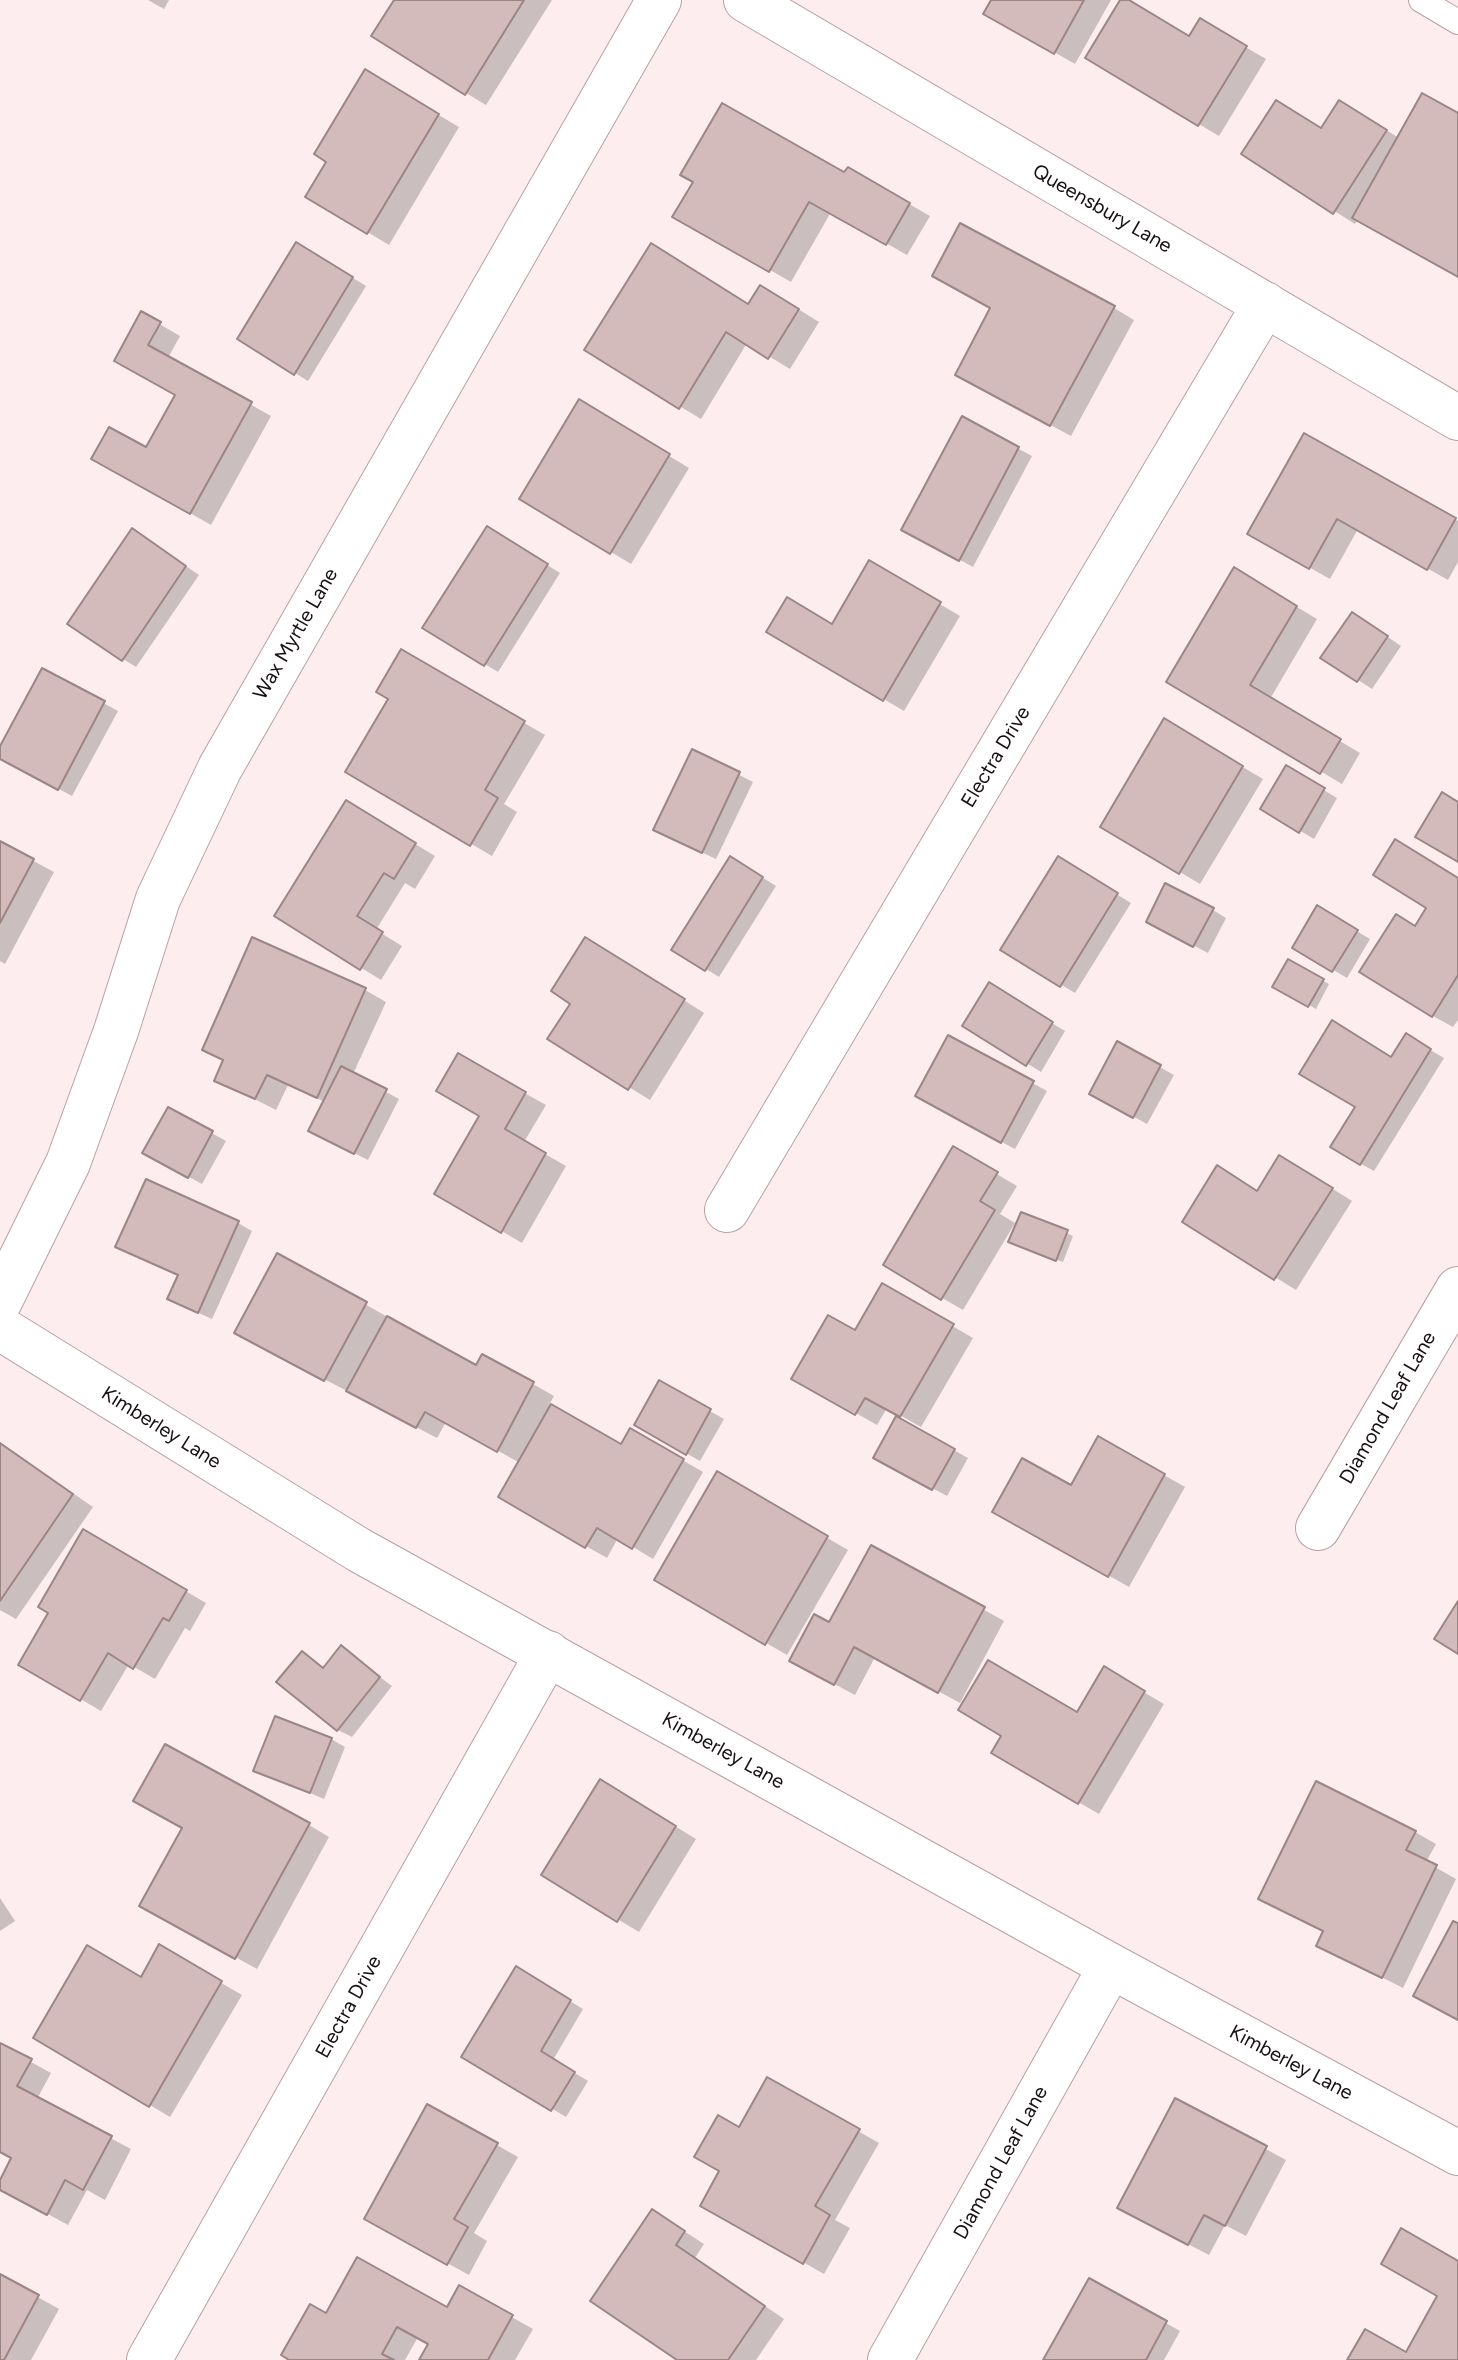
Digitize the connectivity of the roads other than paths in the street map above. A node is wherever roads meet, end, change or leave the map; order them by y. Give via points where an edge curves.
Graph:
1 (659, 0) edge
2 (746, 0) edge
3 (1421, 0) edge
4 (1458, 22) edge
5 (1265, 304) junction
6 (1458, 418) edge
7 (727, 1210) dead end
8 (1458, 1289) edge
9 (0, 1301) edge
10 (0, 1328) edge
11 (1318, 1528) dead end
12 (548, 1653) junction
13 (1111, 1966) junction
14 (1458, 2153) edge
15 (149, 2360) edge
16 (890, 2360) edge

1 - 9 street, Wax Myrtle Lane via 220,768 158,899 68,1163
2 - 5 street, Queensbury Lane
3 - 4 lane
5 - 6 street, Queensbury Lane
5 - 7 street, Electra Drive
8 - 11 street, Diamond Leaf Lane
10 - 12 street, Kimberley Lane via 359,1550
12 - 13 street, Kimberley Lane
12 - 15 street, Electra Drive
13 - 14 street, Kimberley Lane
13 - 16 street, Diamond Leaf Lane

